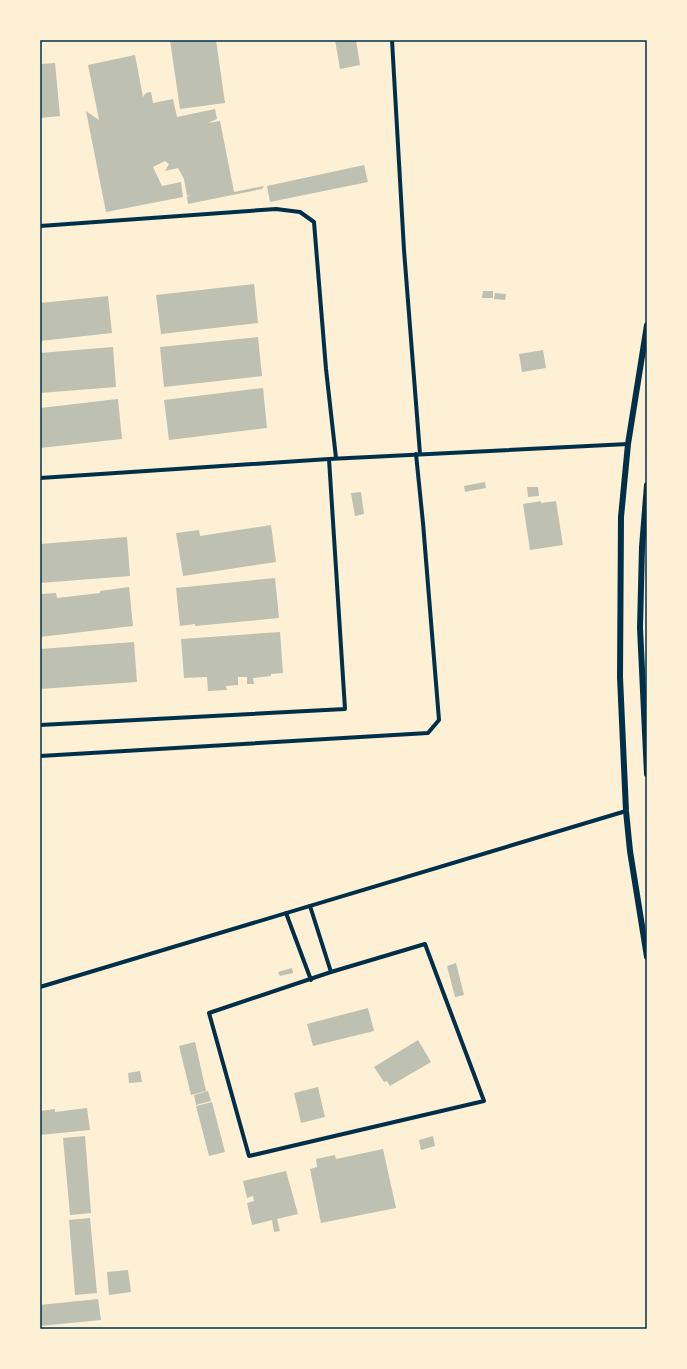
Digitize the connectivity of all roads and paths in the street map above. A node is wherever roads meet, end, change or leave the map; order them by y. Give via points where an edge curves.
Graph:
1 (392, 40) edge
2 (40, 226) edge
3 (647, 325) edge
4 (628, 444) junction
5 (418, 454) junction
6 (336, 458) junction
7 (329, 459) junction
8 (40, 478) edge
9 (647, 484) edge
10 (40, 725) edge
11 (40, 756) edge
12 (647, 774) edge
13 (626, 811) junction
14 (310, 906) junction
15 (286, 913) junction
16 (647, 958) edge
17 (331, 972) junction
18 (311, 980) junction
19 (40, 987) edge

1 - 5 street
2 - 6 street via 276,209 300,212 314,222
3 - 4 street
4 - 5 street
4 - 13 street via 621,517 620,616
5 - 6 street
5 - 11 street via 439,720 428,733
6 - 7 street
7 - 8 street
7 - 10 street via 345,709
9 - 12 street via 640,628
13 - 14 street
13 - 16 street
14 - 15 street
14 - 17 street
15 - 18 street
15 - 19 street
17 - 18 street
17 - 18 street via 425,944 484,1101 249,1156 209,1013

